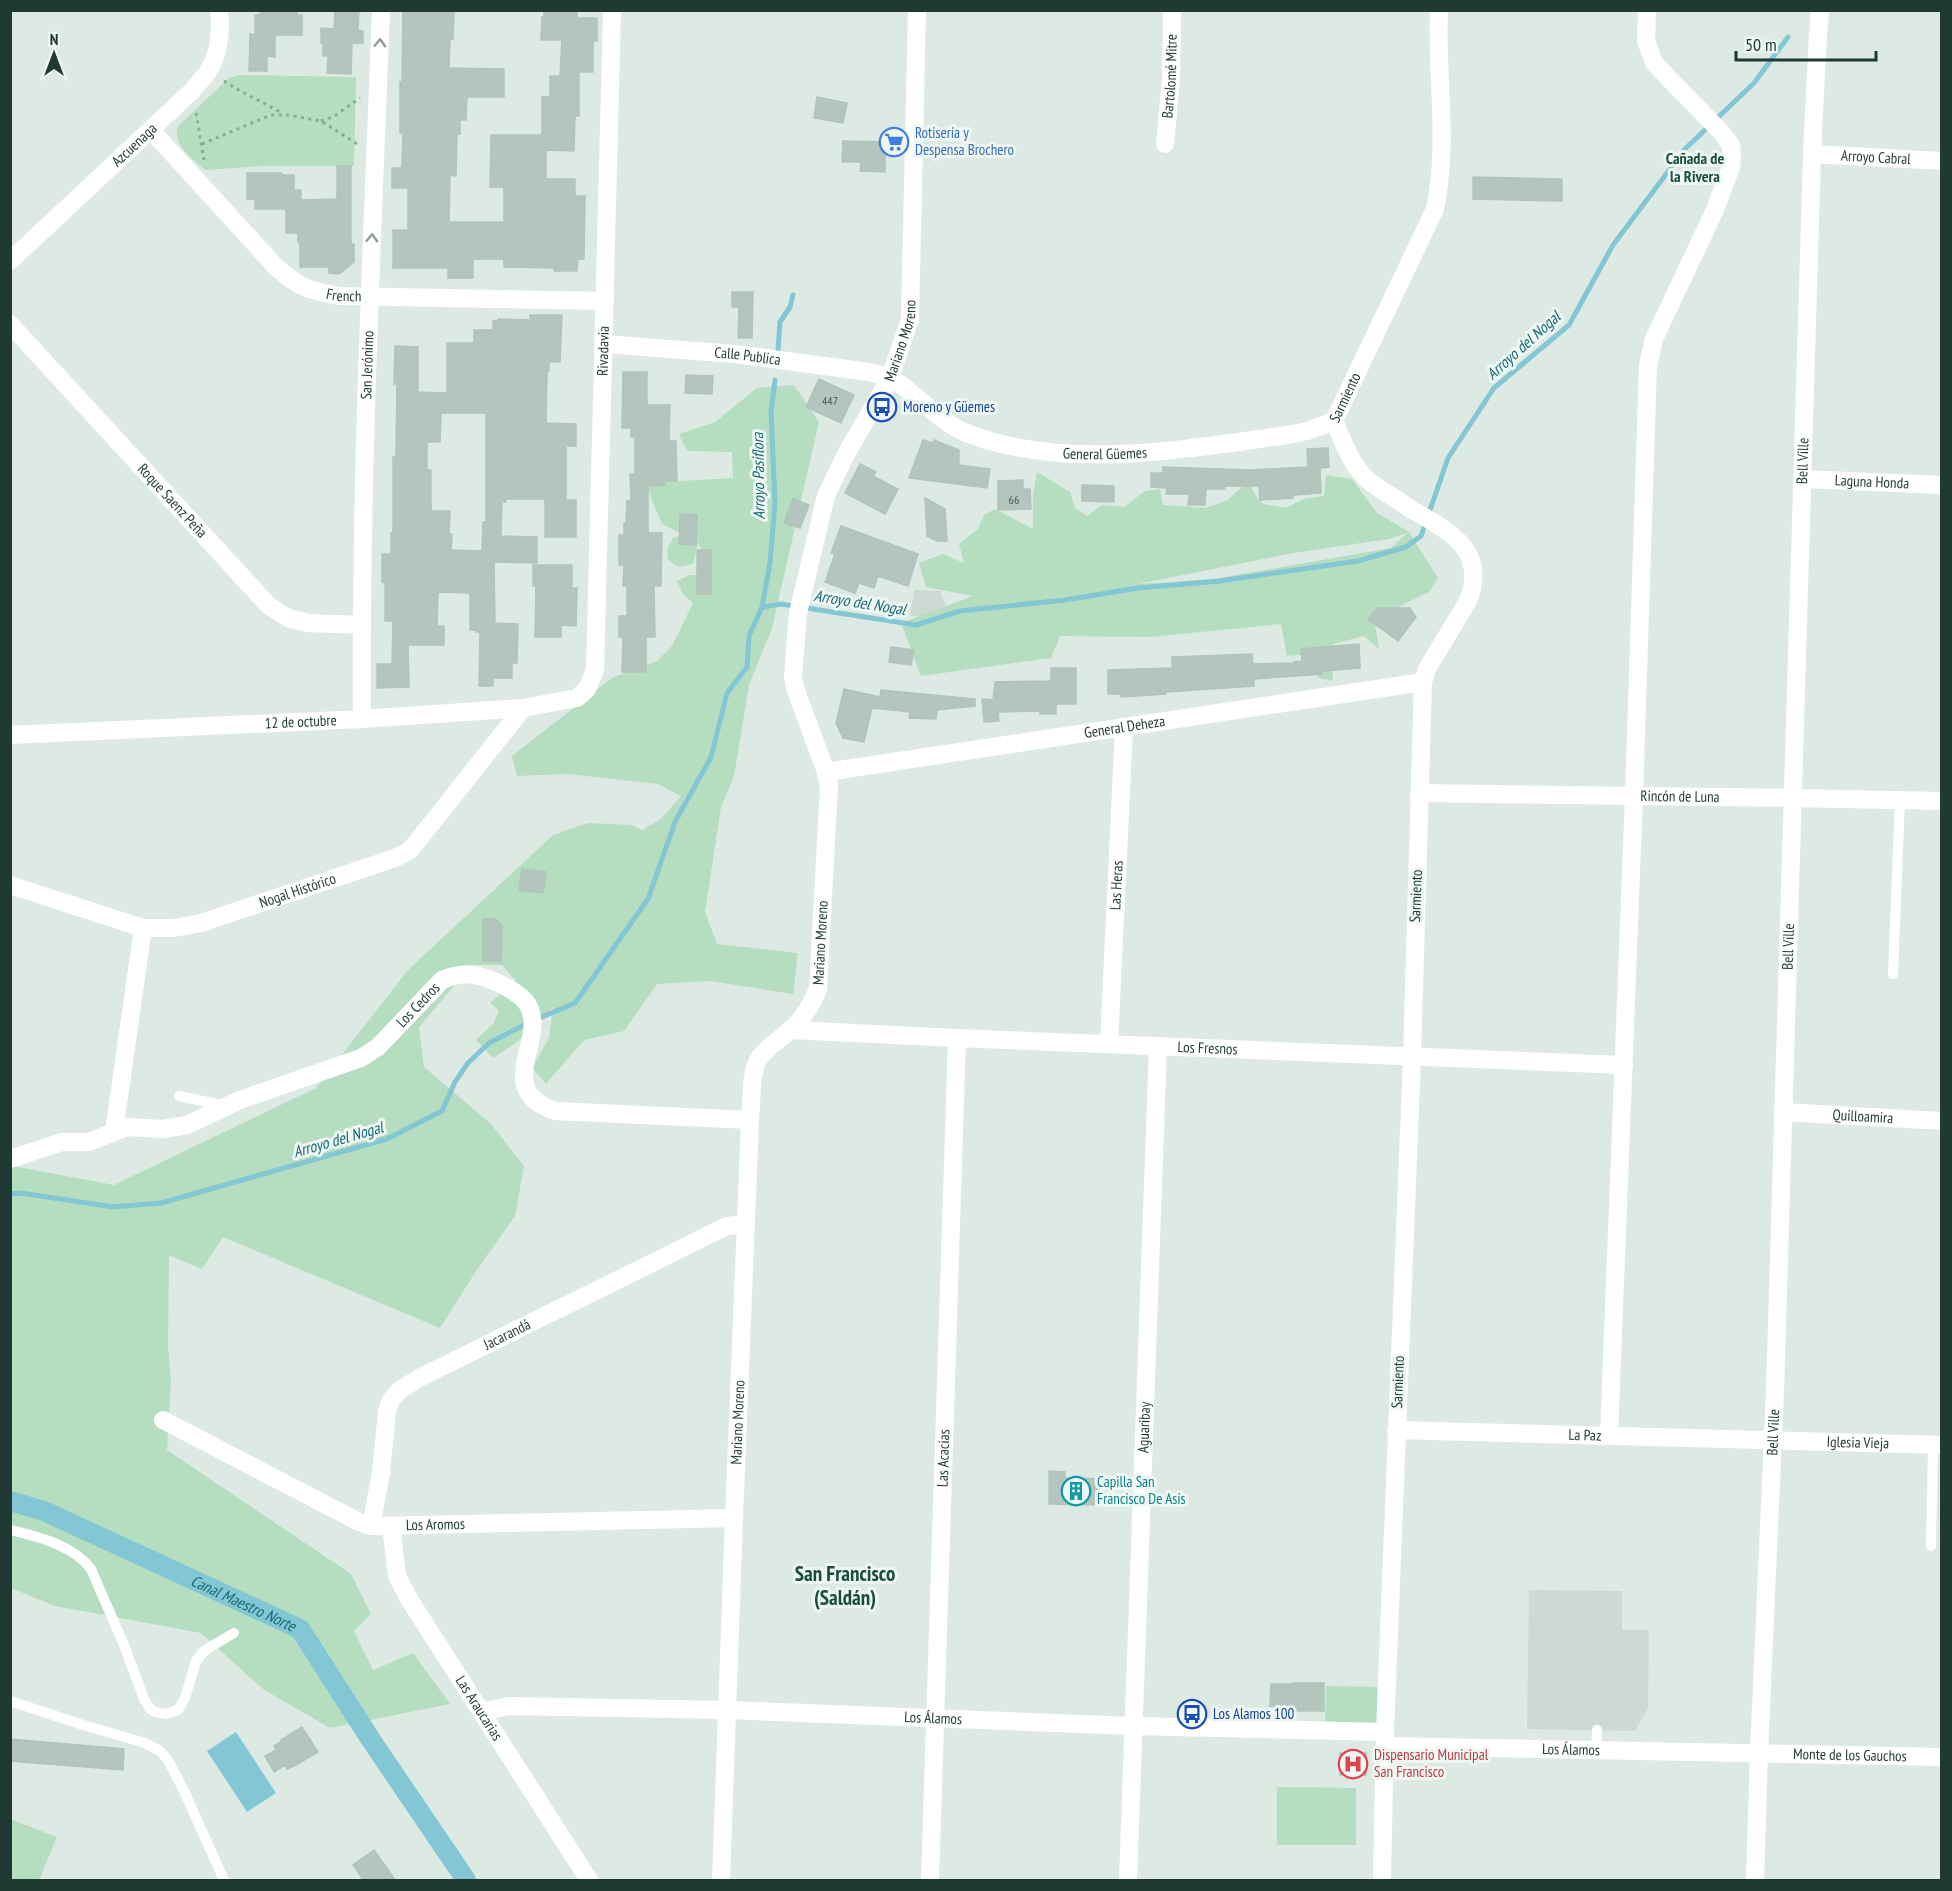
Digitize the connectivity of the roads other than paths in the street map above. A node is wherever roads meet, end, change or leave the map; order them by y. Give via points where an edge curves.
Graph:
1 (219, 10) edge
2 (381, 10) edge
3 (612, 10) edge
4 (917, 10) edge
5 (1172, 10) edge
6 (1439, 10) edge
7 (1647, 10) edge
8 (1820, 10) edge
9 (151, 130) junction
10 (1165, 144) dead end
11 (1812, 154) junction
12 (1941, 161) edge
13 (10, 261) edge
14 (370, 296) junction
15 (604, 301) junction
16 (10, 324) edge
17 (604, 344) junction
18 (890, 378) junction
19 (1334, 421) junction
20 (1803, 479) junction
21 (1941, 485) edge
22 (361, 625) junction
23 (1423, 682) junction
24 (587, 689) joint
25 (522, 708) junction
26 (362, 719) junction
27 (1124, 727) junction
28 (10, 735) edge
29 (826, 772) junction
30 (1419, 794) junction
31 (1634, 796) junction
32 (1792, 798) junction
33 (1900, 799) junction
34 (1941, 801) edge
35 (10, 885) edge
36 (143, 928) junction
37 (1893, 974) dead end
38 (791, 1030) junction
39 (957, 1038) junction
40 (1109, 1044) junction
41 (1158, 1046) junction
42 (1412, 1057) junction
43 (1624, 1065) junction
44 (179, 1096) dead end
45 (226, 1106) junction
46 (1784, 1112) junction
47 (750, 1120) junction
48 (1941, 1121) edge
49 (114, 1132) junction
50 (10, 1159) edge
51 (746, 1224) junction
52 (163, 1420) dead end
53 (1396, 1430) junction
54 (1610, 1436) junction
55 (1773, 1440) junction
56 (1937, 1445) edge
57 (734, 1518) junction
58 (371, 1527) junction
59 (391, 1527) junction
60 (10, 1530) edge
61 (1931, 1546) dead end
62 (234, 1633) dead end
63 (10, 1701) edge
64 (727, 1710) junction
65 (482, 1712) junction
66 (934, 1719) junction
67 (1133, 1726) junction
68 (1597, 1730) dead end
69 (1385, 1739) junction
70 (1596, 1751) junction
71 (1759, 1753) junction
72 (1941, 1757) edge
73 (224, 1881) edge
74 (589, 1881) edge
75 (721, 1881) edge
76 (930, 1881) edge
77 (1128, 1881) edge
78 (1382, 1881) edge
79 (1755, 1881) edge

1 - 9 street, Azcuenaga via 221,29 210,68
14 -> 2 street, San Jerónimo
3 - 15 street, Rivadavia
4 - 18 street, Mariano Moreno via 910,319
5 - 10 street, Bartolomé Mitre
6 - 19 street, Sarmiento via 1441,159 1435,209
7 - 31 street via 1646,41 1654,63 1731,145 1731,167 1654,339 1648,366
8 - 11 street, Bell Ville
9 - 13 street, Azcuenaga
9 - 14 street, French via 290,280 320,293
11 - 12 street, Arroyo Cabral
11 - 20 street, Bell Ville
14 - 15 street, French
14 - 22 street, San Jerónimo
15 - 17 street, Rivadavia
16 - 22 street, Roque Saenz Peña via 269,606 288,618 308,623
17 - 18 street, Calle Publica via 735,354
17 - 24 street, Rivadavia via 595,670
18 - 19 street, General Güemes via 966,433 1005,446 1052,452 1173,451 1288,435
18 - 29 street, Mariano Moreno via 826,496 800,605 793,676
19 - 23 street, Sarmiento via 1361,474 1436,522 1456,538 1472,562 1473,589
20 - 21 street, Laguna Honda
20 - 32 street, Bell Ville
22 - 26 street, San Jerónimo
23 - 27 street, General Deheza
23 - 30 street, Sarmiento
24 - 25 street, 12 de octubre via 577,698
25 - 26 street, 12 de octubre
25 - 36 street, Nogal Histórico via 409,850 201,923
26 - 28 street, 12 de octubre
27 - 29 street, General Deheza
27 - 40 street, Las Heras
29 - 38 street, Mariano Moreno via 829,786 818,989 806,1015
30 - 31 street, Rincón de Luna
30 - 42 street, Sarmiento
31 - 32 street, Rincón de Luna
31 - 43 street
32 - 33 street, Rincón de Luna
32 - 46 street, Bell Ville
33 - 34 street, Rincón de Luna
33 - 37 lane
35 - 36 street, Nogal Histórico
36 - 49 street
38 - 39 street, Los Fresnos
38 - 47 street, Mariano Moreno via 758,1061
39 - 40 street, Los Fresnos
39 - 66 street, Las Acacias
40 - 41 street, Los Fresnos
41 - 42 street, Los Fresnos
41 - 67 street, Aguaribay
42 - 43 street, Los Fresnos
42 - 53 street, Sarmiento
43 - 54 street
44 - 45 lane
45 - 47 street, Los Cedros via 361,1058 378,1047 442,980 456,974 478,974 524,999 530,1008 523,1071 525,1084 543,1107 555,1111
45 - 49 street, Los Cedros via 187,1125 163,1129 127,1127
46 - 48 street, Quilloamira
46 - 55 street, Bell Ville
47 - 51 street, Mariano Moreno
49 - 50 street, Los Cedros via 89,1142 62,1142
51 - 57 street, Mariano Moreno
51 - 58 street, Jacarandá via 727,1226 400,1390 387,1411
52 - 58 street, Los Aromos
53 - 54 street, La Paz
53 - 69 street, Sarmiento
54 - 55 street, La Paz
55 - 56 street, Iglesia Vieja
55 - 71 street, Bell Ville
56 - 61 lane
57 - 59 street, Los Aromos
57 - 64 street, Mariano Moreno
58 - 59 street, Los Aromos
59 - 65 street, Las Araucarias via 397,1576
60 - 62 lane via 67,1549 91,1569 147,1704 155,1712 178,1710 186,1698 196,1661 205,1650
63 - 73 lane via 160,1751 184,1791
64 - 65 street, Los Álamos via 508,1706
64 - 66 street, Los Álamos
64 - 75 street, Mariano Moreno
65 - 74 street, Las Araucarias
66 - 67 street, Los Álamos
66 - 76 street, Las Acacias
67 - 69 street, Los Álamos
67 - 77 street, Aguaribay
68 - 70 lane
69 - 70 street, Los Álamos
69 - 78 street, Sarmiento
70 - 71 street, Los Álamos
71 - 72 street, Monte de los Gauchos
71 - 79 street, Bell Ville

